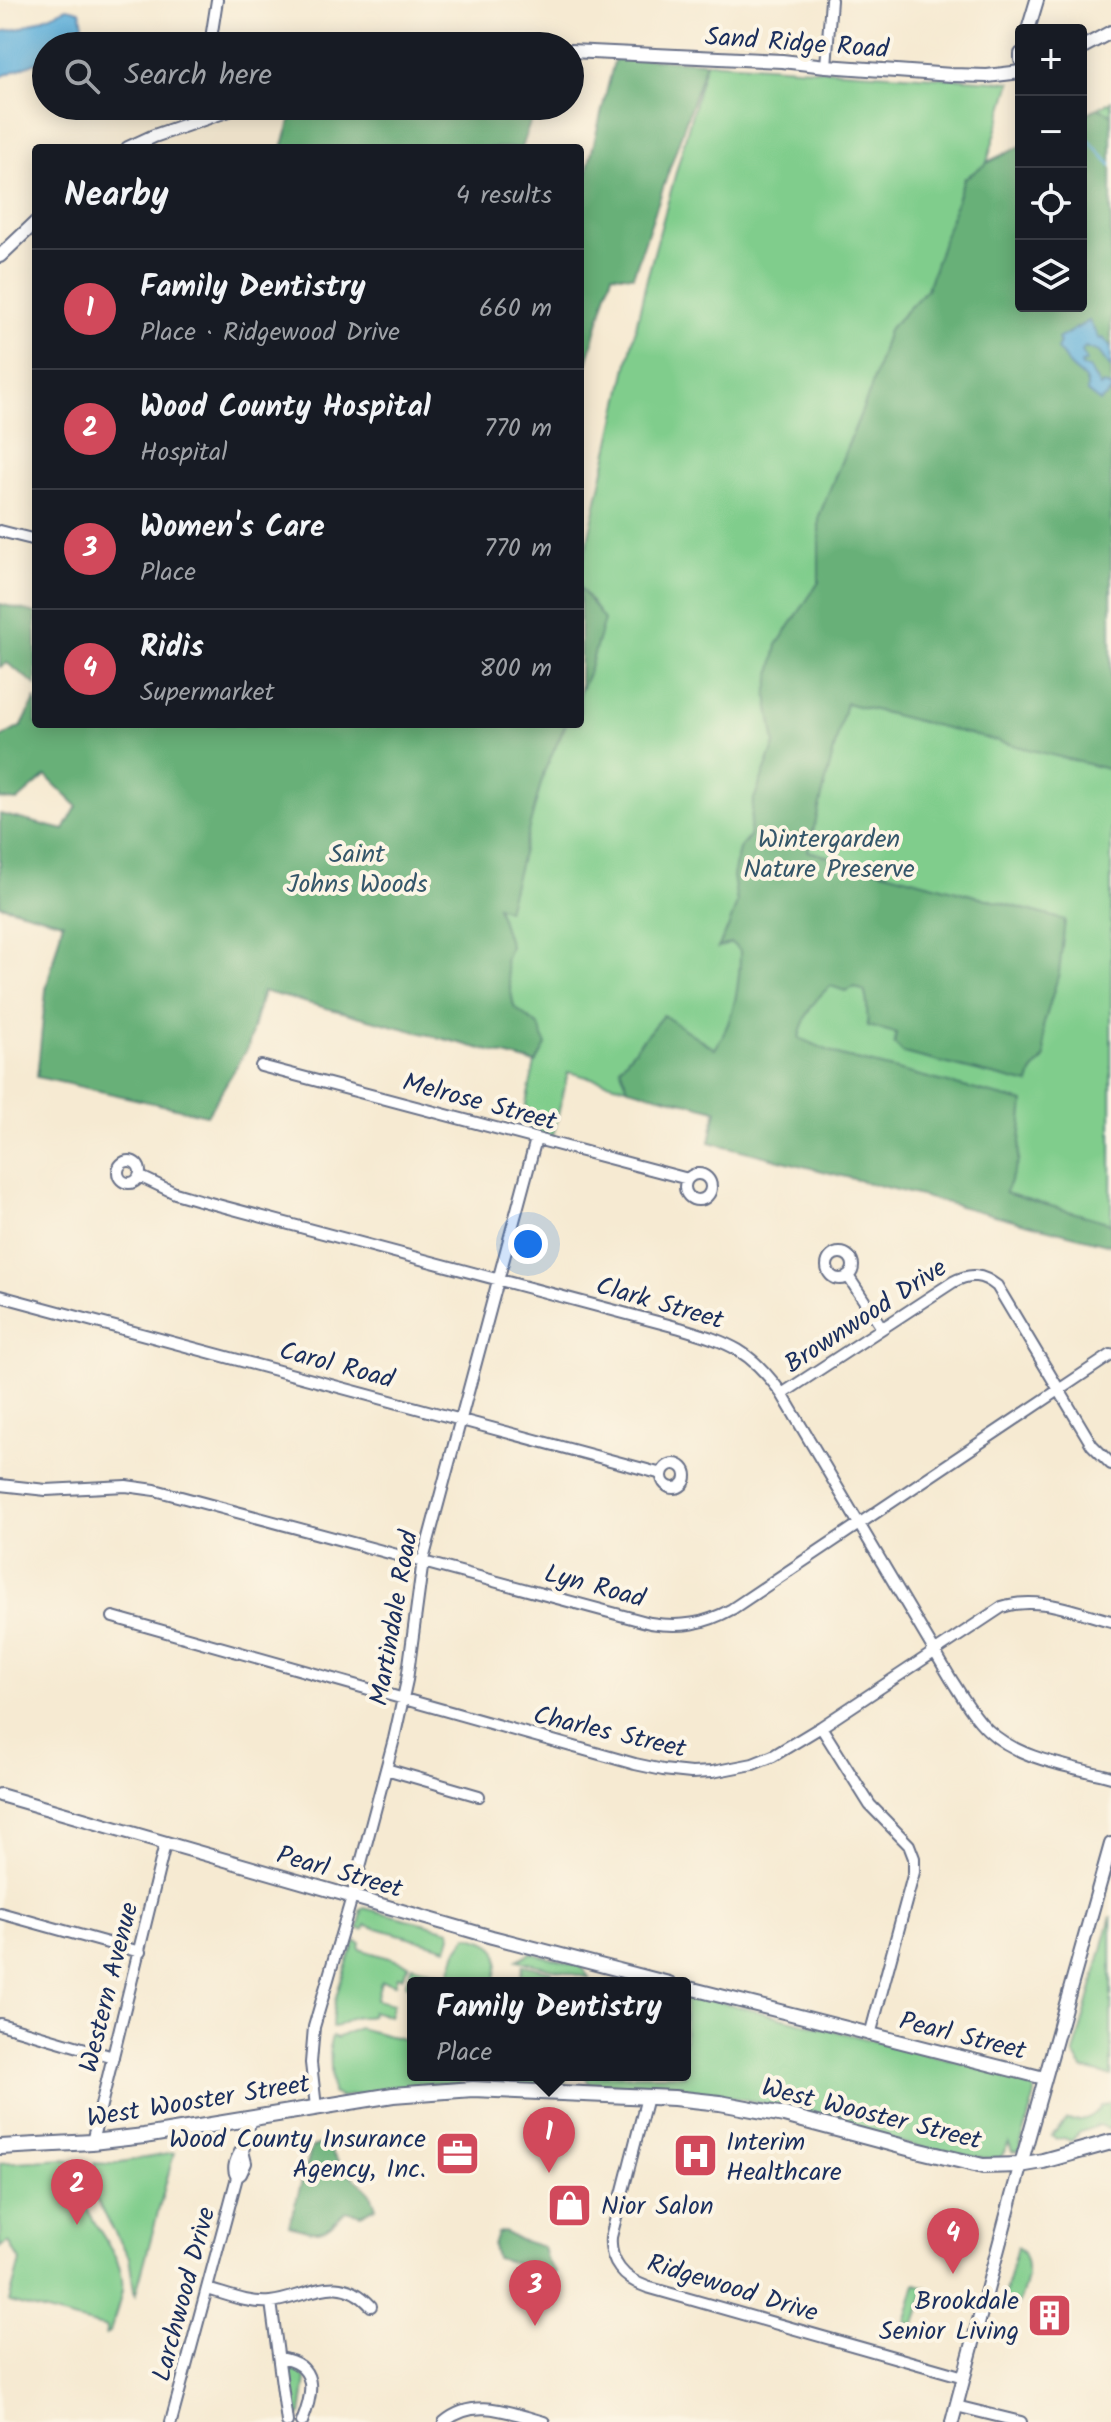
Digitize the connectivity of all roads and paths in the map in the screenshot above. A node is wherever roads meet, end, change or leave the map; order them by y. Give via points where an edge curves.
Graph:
1 (217, 0) edge
2 (831, 0) edge
3 (1037, 0) edge
4 (1030, 24) edge
5 (214, 32) edge
6 (1111, 32) edge
7 (1087, 45) edge
8 (584, 52) edge
9 (826, 66) junction
10 (1015, 72) edge
11 (199, 120) edge
12 (137, 144) edge
13 (32, 226) edge
14 (0, 256) edge
15 (0, 531) edge
16 (32, 539) edge
17 (261, 1066) dead end
18 (536, 1139) junction
19 (139, 1176) dead end
20 (688, 1179) dead end
21 (848, 1276) dead end
22 (497, 1279) junction
23 (0, 1296) edge
24 (882, 1328) junction
25 (1111, 1355) edge
26 (1059, 1390) junction
27 (782, 1394) junction
28 (460, 1419) junction
29 (1111, 1464) edge
30 (662, 1474) dead end
31 (0, 1485) edge
32 (861, 1524) junction
33 (423, 1560) junction
34 (113, 1617) dead end
35 (1111, 1621) edge
36 (935, 1650) junction
37 (402, 1699) junction
38 (821, 1727) junction
39 (386, 1769) junction
40 (1111, 1777) edge
41 (0, 1795) edge
42 (479, 1796) dead end
43 (165, 1844) junction
44 (1111, 1844) edge
45 (352, 1897) junction
46 (0, 1913) edge
47 (140, 1952) junction
48 (646, 1977) edge
49 (691, 1989) edge
50 (0, 2024) edge
51 (870, 2035) junction
52 (113, 2057) junction
53 (1044, 2078) junction
54 (647, 2097) junction
55 (316, 2107) junction
56 (251, 2118) junction
57 (92, 2142) junction
58 (1111, 2142) edge
59 (0, 2147) edge
60 (1020, 2165) junction
61 (207, 2289) junction
62 (271, 2302) junction
63 (371, 2306) dead end
64 (279, 2358) junction
65 (964, 2377) junction
66 (956, 2406) junction
67 (171, 2422) edge
68 (287, 2422) edge
69 (302, 2422) edge
70 (444, 2422) edge
71 (544, 2422) edge
72 (952, 2422) edge
73 (1021, 2422) edge

1 - 5 street
2 - 9 street
3 - 4 street
6 - 7 street
8 - 9 street, Sand Ridge Road
9 - 10 street, Sand Ridge Road
11 - 12 street
13 - 14 street
15 - 16 street
17 - 18 street, Melrose Street
18 - 20 street, Melrose Street
18 - 22 street, Martindale Road
19 - 22 street, Clark Street via 199,1200
21 - 24 street
22 - 27 street, Clark Street via 717,1339 757,1363
22 - 28 street, Martindale Road
23 - 28 street, Carol Road
24 - 26 street, Brownwood Drive via 962,1277 983,1276 997,1286
24 - 27 street, Brownwood Drive
25 - 26 street, Lyn Road
26 - 29 street, Brownwood Drive via 1092,1445
26 - 32 street, Lyn Road
27 - 32 street, Clark Street
28 - 30 street, Carol Road
28 - 33 street, Martindale Road
31 - 33 street, Lyn Road via 46,1490 140,1487
32 - 33 street, Lyn Road via 719,1616 692,1625 650,1623
32 - 36 street, Clark Street
33 - 37 street, Martindale Road
34 - 37 street, Charles Street
35 - 36 street, Charles Street via 1052,1605 1016,1603
36 - 38 street, Charles Street
36 - 40 street, Clark Street via 972,1711 999,1738 1043,1759
37 - 38 street, Charles Street via 635,1764 691,1773 753,1764
37 - 39 street, Martindale Road
38 - 51 street via 857,1788 909,1845 914,1858
39 - 42 street
39 - 45 street, Martindale Road
41 - 43 street, Pearl Street
43 - 45 street, Pearl Street
43 - 47 street, Western Avenue
44 - 53 street
45 - 48 street, Pearl Street
45 - 55 street, Martindale Road via 312,2038
46 - 47 street
47 - 52 street, Western Avenue
49 - 51 street, Pearl Street
50 - 52 street
51 - 53 street, Pearl Street
52 - 57 street, Western Avenue
53 - 60 street
54 - 55 main road, West Wooster Street via 448,2090
54 - 60 main road, West Wooster Street via 751,2108 962,2162
54 - 65 street, Ridgewood Drive via 611,2237 613,2257 629,2278
55 - 56 main road, West Wooster Street
56 - 57 main road, West Wooster Street
56 - 61 street, Larchwood Drive via 235,2164 237,2177
57 - 59 main road, West Wooster Street
58 - 60 main road, West Wooster Street
60 - 65 street
61 - 62 street
61 - 67 street, Larchwood Drive
62 - 63 street via 334,2287
62 - 64 street
64 - 68 street
64 - 69 street via 295,2361 309,2376
65 - 66 street
66 - 72 street
66 - 73 street
70 - 71 street via 462,2410 484,2407

